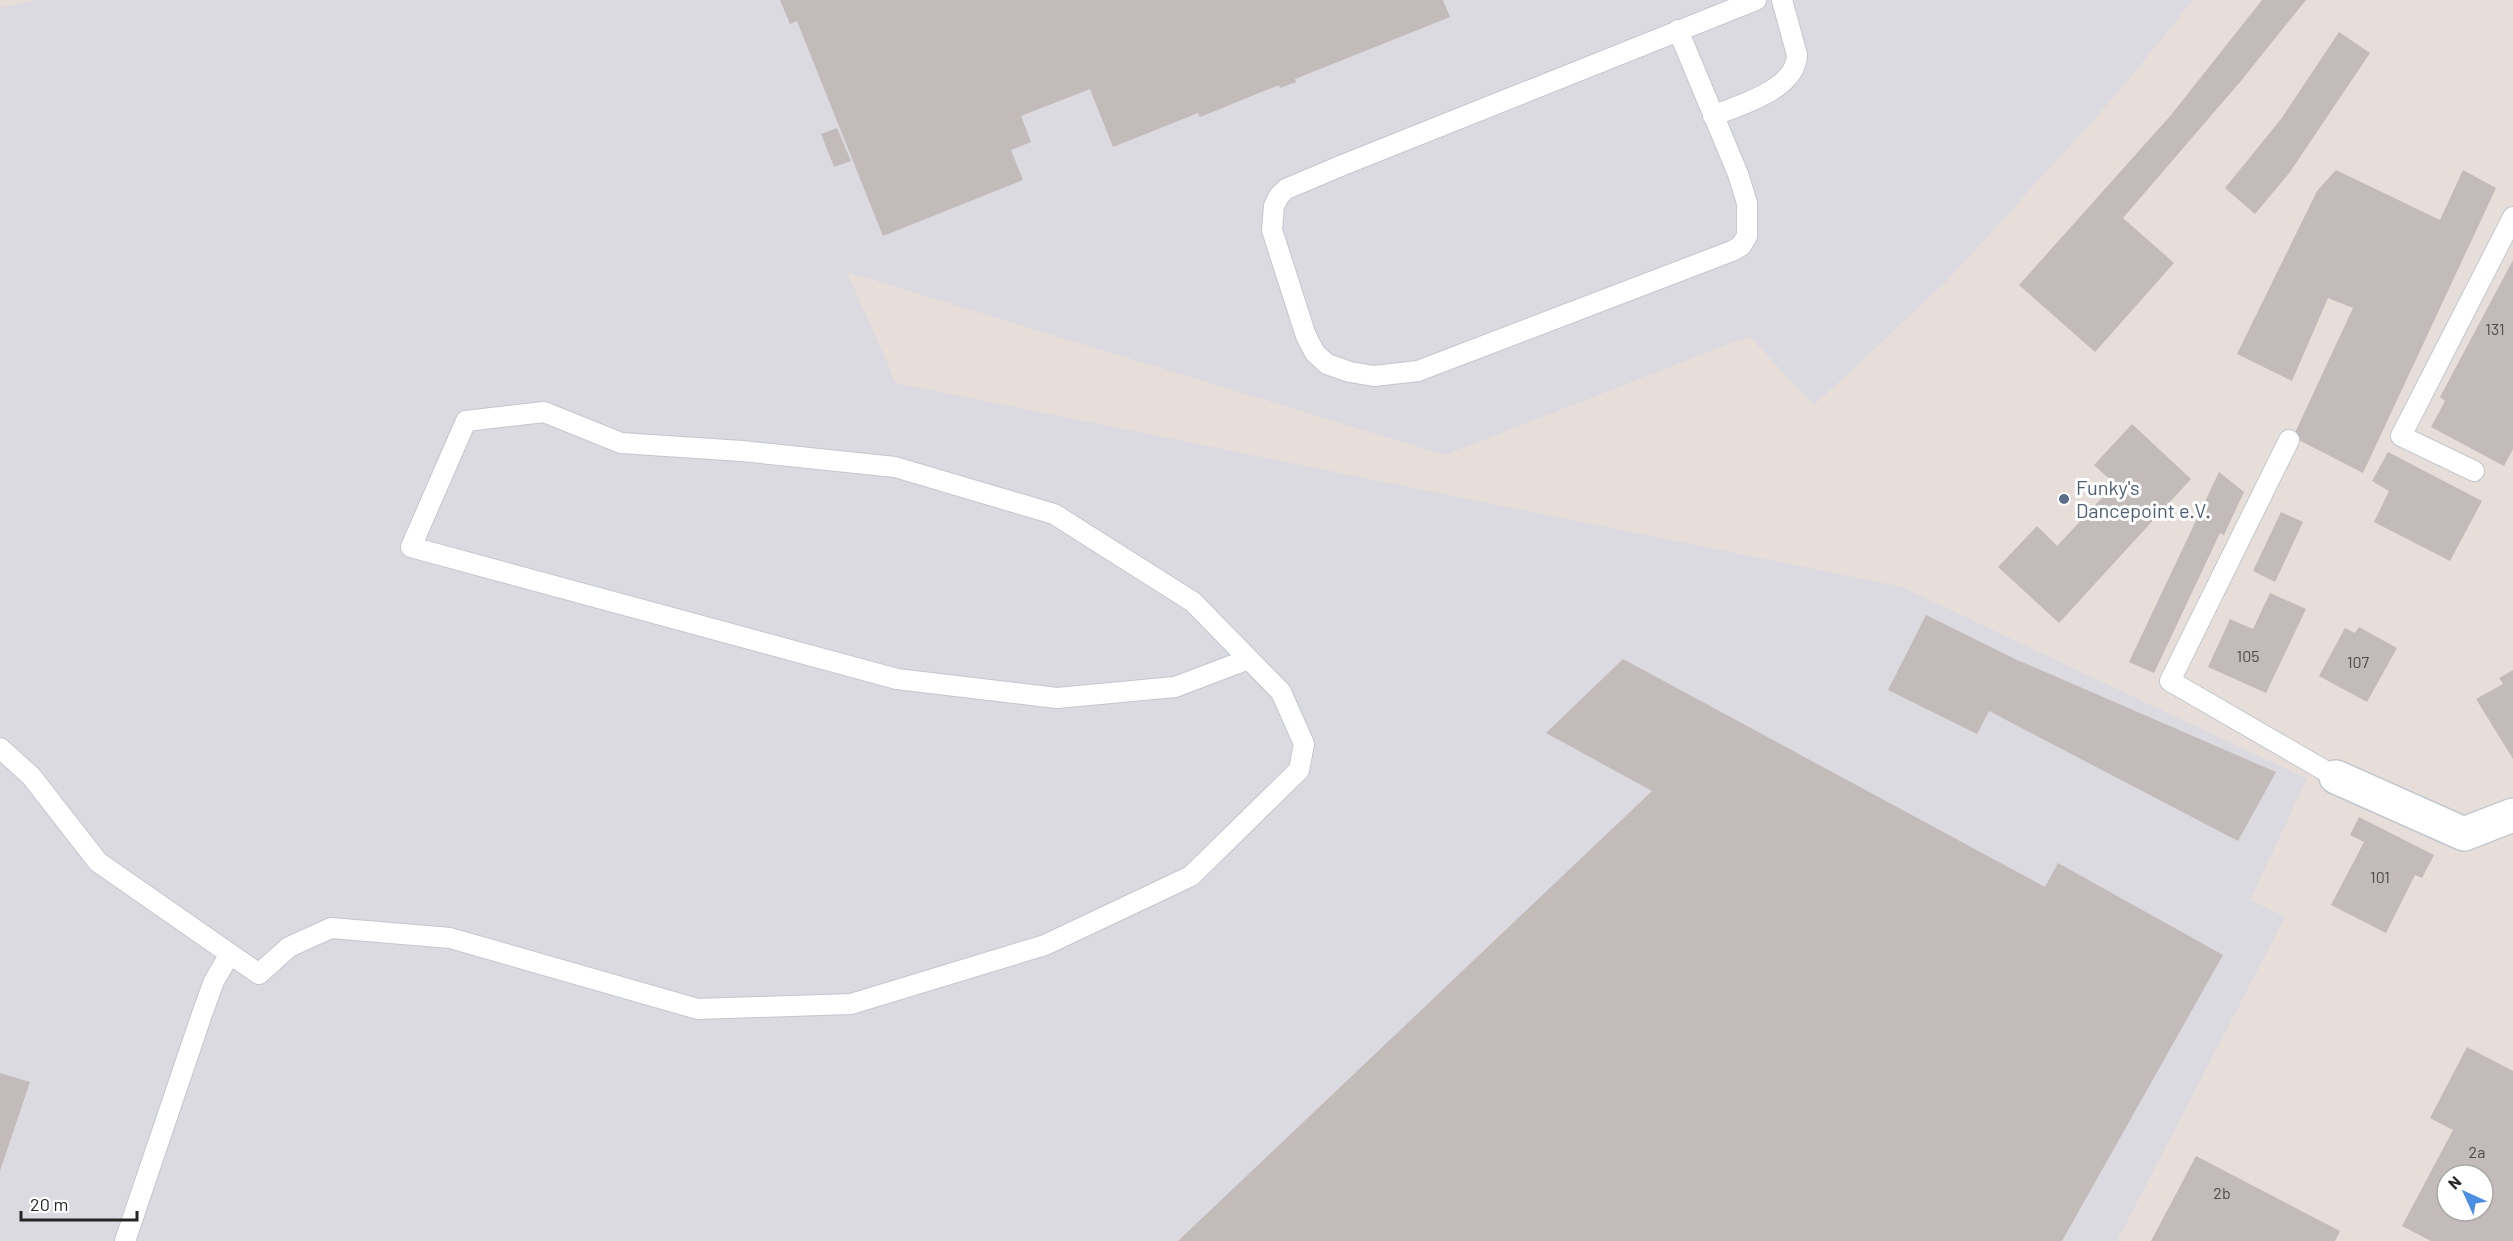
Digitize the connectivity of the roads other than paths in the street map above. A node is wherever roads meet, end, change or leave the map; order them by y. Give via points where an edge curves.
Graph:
1 (1756, 0) edge
2 (1782, 0) edge
3 (1678, 30) junction
4 (1713, 116) junction
5 (2513, 217) edge
6 (2289, 440) dead end
7 (2474, 471) dead end
8 (1249, 659) junction
9 (0, 748) edge
10 (2336, 777) joint
11 (2513, 815) edge
12 (230, 954) junction
13 (125, 1241) edge

1 - 3 lane
2 - 4 lane via 1797,55 1792,73 1764,95
3 - 4 lane
3 - 4 lane via 1286,189 1274,206 1272,230 1315,353 1327,364 1350,372 1374,376 1418,371 1741,246 1748,236 1747,203
5 - 7 lane via 2401,436
6 - 10 lane via 2170,681
8 - 8 lane via 1193,602 1054,514 895,466 621,443 544,412 466,421 411,547 897,679 1057,698 1175,687
8 - 12 lane via 1281,692 1304,744 1299,770 1191,876 1044,945 851,1004 698,1009 450,938 331,928 289,947 259,974
9 - 12 lane via 31,776 98,862
10 - 11 street via 2464,834
12 - 13 lane via 214,981

